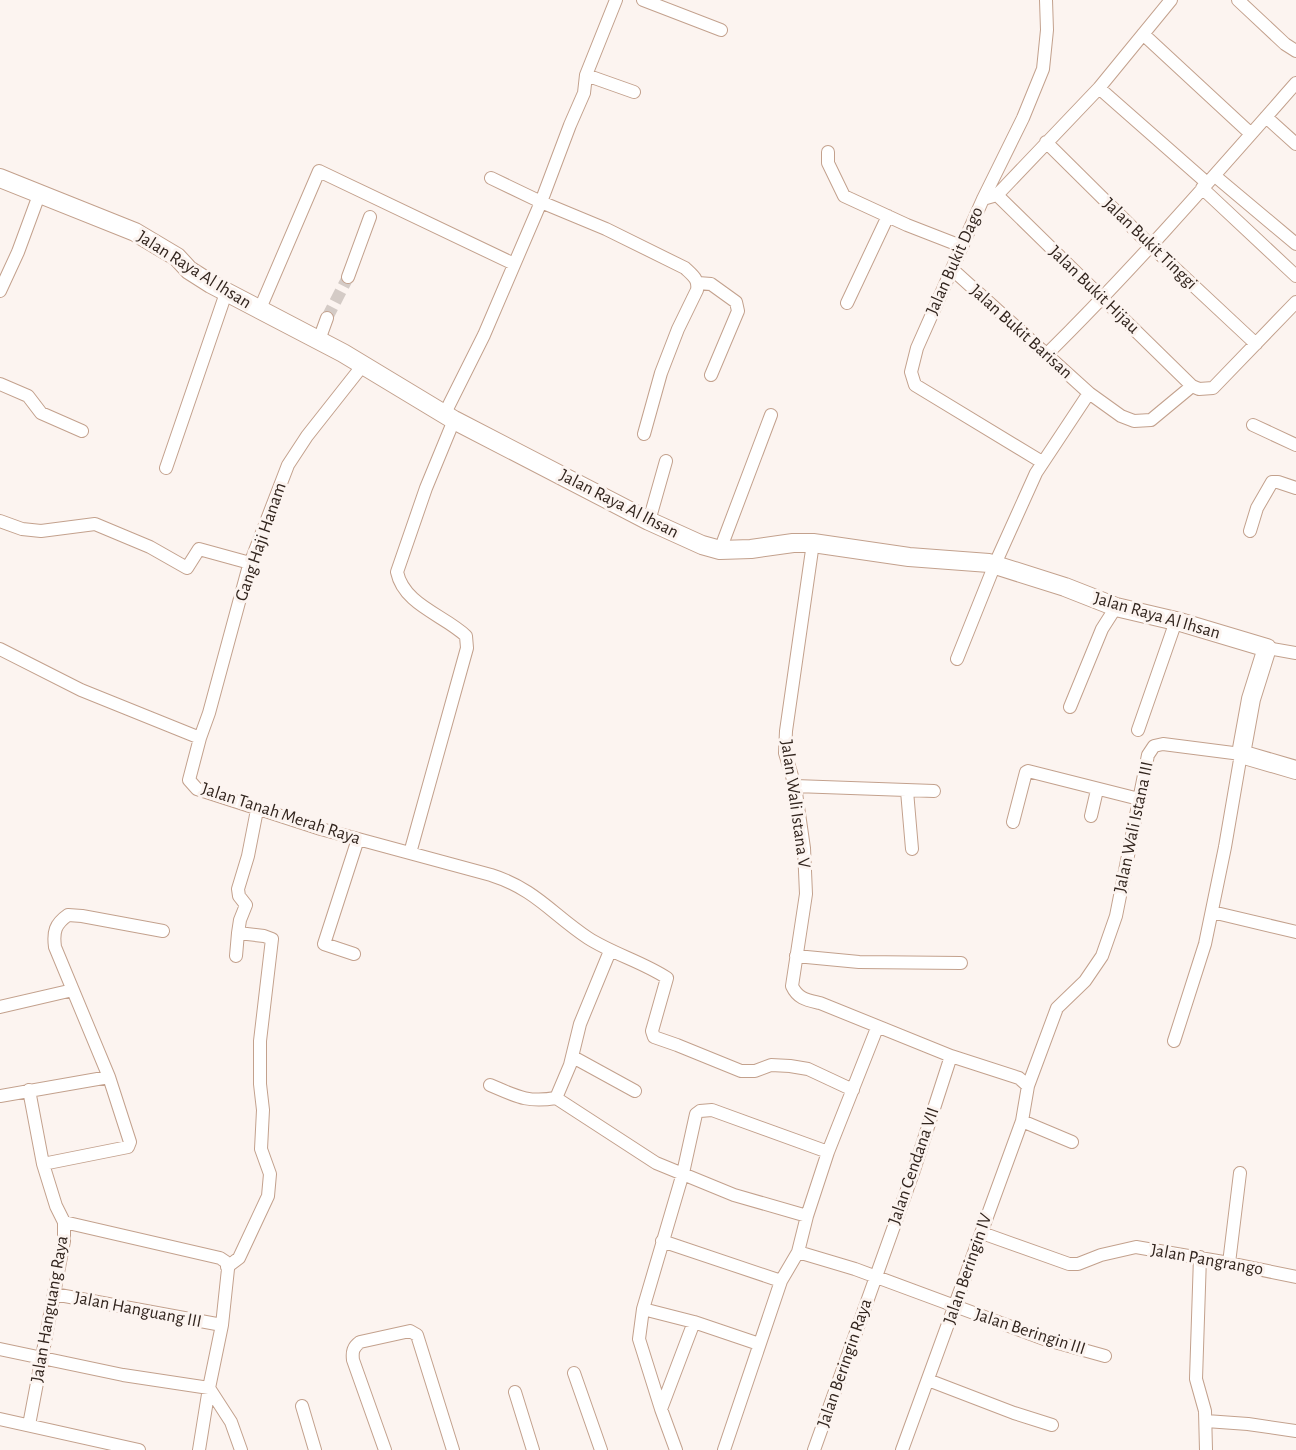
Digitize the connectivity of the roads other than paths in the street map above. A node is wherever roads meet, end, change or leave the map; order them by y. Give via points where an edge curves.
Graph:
1 (616, 0) edge
2 (643, 0) edge
3 (1046, 0) edge
4 (1171, 0) edge
5 (1238, 0) edge
6 (721, 30) dead end
7 (1143, 34) junction
8 (1296, 51) edge
9 (586, 75) junction
10 (1296, 83) edge
11 (1099, 88) junction
12 (634, 92) dead end
13 (1266, 117) junction
14 (1251, 134) junction
15 (1046, 142) junction
16 (1296, 144) edge
17 (828, 152) dead end
18 (0, 178) edge
19 (491, 178) dead end
20 (1208, 182) junction
21 (39, 195) junction
22 (997, 195) junction
23 (983, 199) junction
24 (540, 202) junction
25 (888, 216) junction
26 (370, 217) dead end
27 (1296, 244) edge
28 (1150, 245) junction
29 (961, 246) junction
30 (514, 264) junction
31 (953, 270) junction
32 (1296, 276) edge
33 (348, 277) tunnel mouth
34 (698, 283) junction
35 (0, 291) edge
36 (226, 293) junction
37 (1102, 299) junction
38 (847, 303) dead end
39 (1296, 303) edge
40 (259, 310) junction
41 (327, 318) tunnel mouth
42 (318, 340) junction
43 (1256, 344) junction
44 (1047, 354) junction
45 (363, 365) junction
46 (711, 375) dead end
47 (0, 384) edge
48 (1192, 386) junction
49 (1089, 393) junction
50 (771, 415) dead end
51 (449, 417) junction
52 (1252, 425) dead end
53 (82, 431) dead end
54 (644, 434) dead end
55 (1296, 445) edge
56 (666, 461) dead end
57 (1042, 462) junction
58 (166, 468) dead end
59 (1296, 488) edge
60 (0, 521) edge
61 (649, 521) junction
62 (1250, 531) dead end
63 (813, 543) junction
64 (720, 550) junction
65 (250, 563) junction
66 (992, 563) junction
67 (1116, 607) junction
68 (1176, 621) junction
69 (1267, 648) junction
70 (0, 649) edge
71 (1296, 653) edge
72 (957, 659) dead end
73 (1070, 707) dead end
74 (1138, 730) dead end
75 (200, 738) junction
76 (1241, 754) junction
77 (1296, 770) edge
78 (795, 786) junction
79 (1097, 790) junction
80 (907, 791) junction
81 (934, 791) dead end
82 (1139, 799) junction
83 (256, 810) junction
84 (1091, 816) dead end
85 (1013, 822) dead end
86 (358, 838) junction
87 (912, 849) dead end
88 (410, 853) junction
89 (1212, 912) junction
90 (163, 931) dead end
91 (1296, 932) edge
92 (238, 933) junction
93 (610, 951) junction
94 (354, 954) dead end
95 (236, 956) dead end
96 (796, 956) junction
97 (961, 963) dead end
98 (74, 990) junction
99 (0, 1007) edge
100 (877, 1028) junction
101 (1174, 1041) dead end
102 (951, 1056) junction
103 (573, 1057) junction
104 (109, 1077) junction
105 (489, 1085) dead end
106 (1028, 1086) junction
107 (29, 1090) junction
108 (853, 1090) junction
109 (635, 1091) dead end
110 (0, 1096) edge
111 (556, 1098) junction
112 (1022, 1121) junction
113 (1072, 1142) dead end
114 (828, 1152) junction
115 (43, 1164) junction
116 (683, 1173) junction
117 (1240, 1173) dead end
118 (807, 1216) junction
119 (64, 1222) junction
120 (982, 1233) junction
121 (662, 1241) junction
122 (798, 1252) junction
123 (1200, 1257) junction
124 (1229, 1263) junction
125 (226, 1264) junction
126 (875, 1276) junction
127 (1296, 1277) edge
128 (781, 1281) junction
129 (54, 1294) junction
130 (954, 1307) junction
131 (643, 1309) junction
132 (694, 1322) junction
133 (222, 1326) junction
134 (759, 1344) junction
135 (0, 1349) edge
136 (1105, 1356) dead end
137 (42, 1358) junction
138 (574, 1373) dead end
139 (928, 1380) junction
140 (209, 1388) junction
141 (515, 1392) dead end
142 (302, 1406) dead end
143 (661, 1409) junction
144 (0, 1419) edge
145 (1206, 1421) junction
146 (29, 1425) junction
147 (1052, 1425) dead end
148 (1296, 1431) edge
149 (112, 1448) edge
150 (139, 1450) edge
151 (199, 1450) edge
152 (241, 1450) edge
153 (315, 1450) edge
154 (385, 1450) edge
155 (453, 1450) edge
156 (533, 1450) edge
157 (601, 1450) edge
158 (676, 1450) edge
159 (724, 1450) edge
160 (814, 1450) edge
161 (902, 1450) edge
162 (1206, 1450) edge

1 - 9 street
2 - 6 street
3 - 23 street, Jalan Bukit Dago via 1043,69
4 - 7 street
5 - 8 street
7 - 11 street
7 - 14 street
9 - 12 street
9 - 24 street via 584,93
10 - 13 street
11 - 15 street
11 - 20 street
13 - 14 street
13 - 16 street
14 - 20 street
15 - 22 street
15 - 28 street, Jalan Bukit Tinggi
17 - 25 street via 828,163 844,196
18 - 21 street, Jalan Raya Al Ihsan
19 - 24 street
20 - 27 street
20 - 28 street
20 - 32 street
21 - 35 street
21 - 36 street, Jalan Raya Al Ihsan via 142,236
22 - 23 street
22 - 37 street, Jalan Bukit Hijau
23 - 29 street, Jalan Bukit Dago
24 - 30 street
24 - 34 street via 685,268
25 - 29 street
25 - 38 street
26 - 33 street
28 - 37 street
28 - 43 street, Jalan Bukit Tinggi
29 - 31 street, Jalan Bukit Dago
30 - 40 street via 319,171
30 - 51 street
31 - 44 street, Jalan Bukit Barisan
31 - 57 street, Jalan Bukit Dago via 917,348 911,372 913,382
34 - 46 street via 711,284 736,302 738,311
34 - 54 street via 661,373
36 - 40 street, Jalan Raya Al Ihsan
36 - 58 street
37 - 44 street
37 - 48 street, Jalan Bukit Hijau
39 - 43 street
40 - 42 street, Jalan Raya Al Ihsan
41 - 42 street
42 - 45 street, Jalan Raya Al Ihsan
43 - 48 street via 1213,388
44 - 49 street, Jalan Bukit Barisan
45 - 51 street, Jalan Raya Al Ihsan
45 - 65 street, Gang Haji Hanam via 288,465
47 - 53 street via 28,396 41,413
48 - 49 street, Jalan Bukit Barisan via 1151,420 1134,421 1120,416
49 - 57 street
50 - 64 street
51 - 61 street, Jalan Raya Al Ihsan
51 - 88 street via 397,572 399,583 413,600 466,636 467,648
52 - 55 street
56 - 61 street
57 - 66 street
59 - 62 street via 1272,482 1257,508
60 - 65 street via 41,531 95,524 187,568 199,549
61 - 64 street, Jalan Raya Al Ihsan
63 - 64 street, Jalan Raya Al Ihsan
63 - 66 street, Jalan Raya Al Ihsan
63 - 78 street, Jalan Wali Istana V via 786,731 785,753
65 - 75 street, Gang Haji Hanam
66 - 67 street, Jalan Raya Al Ihsan
66 - 72 street
67 - 68 street, Jalan Raya Al Ihsan
67 - 73 street via 1102,628
68 - 69 street, Jalan Raya Al Ihsan
68 - 74 street
69 - 71 street, Jalan Raya Al Ihsan
69 - 76 street via 1251,699
70 - 75 street via 81,690
75 - 83 street, Jalan Tanah Merah Raya via 189,780 197,789
76 - 77 street
76 - 82 street, Jalan Wali Istana III via 1154,746 1148,755
76 - 89 street
78 - 80 street
78 - 96 street, Jalan Wali Istana V via 806,894
79 - 82 street
79 - 84 street
79 - 85 street via 1028,771
80 - 81 street
80 - 87 street
82 - 106 street, Jalan Wali Istana III via 1116,916 1102,956 1085,981 1057,1008
83 - 86 street, Jalan Tanah Merah Raya
83 - 92 street via 238,890 246,905
86 - 88 street, Jalan Tanah Merah Raya
86 - 94 street via 324,944
88 - 93 street, Jalan Tanah Merah Raya via 510,880
89 - 91 street
89 - 101 street
90 - 98 street via 68,915 55,927 53,935
92 - 95 street
92 - 125 street via 272,939 260,1051 264,1110 261,1149 270,1174 268,1196 256,1223 238,1258
93 - 103 street via 580,1024
93 - 108 street, Jalan Tanah Merah Raya via 667,978 652,1031 654,1037 741,1071 771,1065 808,1069
96 - 97 street via 859,962
96 - 100 street, Jalan Wali Istana V via 792,986 796,994
98 - 99 street
98 - 104 street
100 - 102 street, Jalan Wali Istana V
100 - 108 street
102 - 106 street, Jalan Wali Istana V via 1018,1078
102 - 126 street, Jalan Cendana VII
103 - 109 street
103 - 111 street
104 - 107 street
104 - 115 street via 130,1137 128,1147
105 - 111 street via 521,1098
106 - 112 street, Jalan Beringin IV
107 - 110 street
107 - 115 street, Jalan Hanguang Raya
108 - 114 street
111 - 116 street via 656,1163
112 - 113 street
112 - 120 street, Jalan Beringin IV
114 - 116 street via 706,1110 696,1114
114 - 118 street
115 - 119 street, Jalan Hanguang Raya
116 - 118 street via 734,1195
116 - 121 street
117 - 124 street
118 - 122 street
119 - 125 street via 220,1258
119 - 129 street, Jalan Hanguang Raya
120 - 123 street, Jalan Pangrango via 1069,1264 1136,1247
120 - 130 street, Jalan Beringin IV
121 - 128 street
121 - 131 street
122 - 126 street, Jalan Beringin III
122 - 128 street
123 - 124 street, Jalan Pangrango
123 - 145 street via 1196,1379
124 - 127 street, Jalan Pangrango
125 - 133 street
126 - 130 street, Jalan Beringin III
126 - 160 street, Jalan Beringin Raya
128 - 134 street
129 - 133 street, Jalan Hanguang III
129 - 137 street, Jalan Hanguang Raya
130 - 136 street, Jalan Beringin III
130 - 139 street, Jalan Beringin IV
131 - 132 street
131 - 143 street via 639,1339
132 - 134 street
132 - 143 street
133 - 140 street
134 - 159 street
135 - 137 street
137 - 140 street
137 - 146 street, Jalan Hanguang Raya
138 - 157 street
139 - 147 street
139 - 161 street, Jalan Beringin IV
140 - 151 street
140 - 152 street via 231,1422
141 - 156 street
142 - 153 street
143 - 158 street
144 - 146 street
145 - 148 street
145 - 162 street
146 - 149 street
149 - 150 street
154 - 155 street via 353,1360 353,1350 360,1342 410,1331 417,1335

